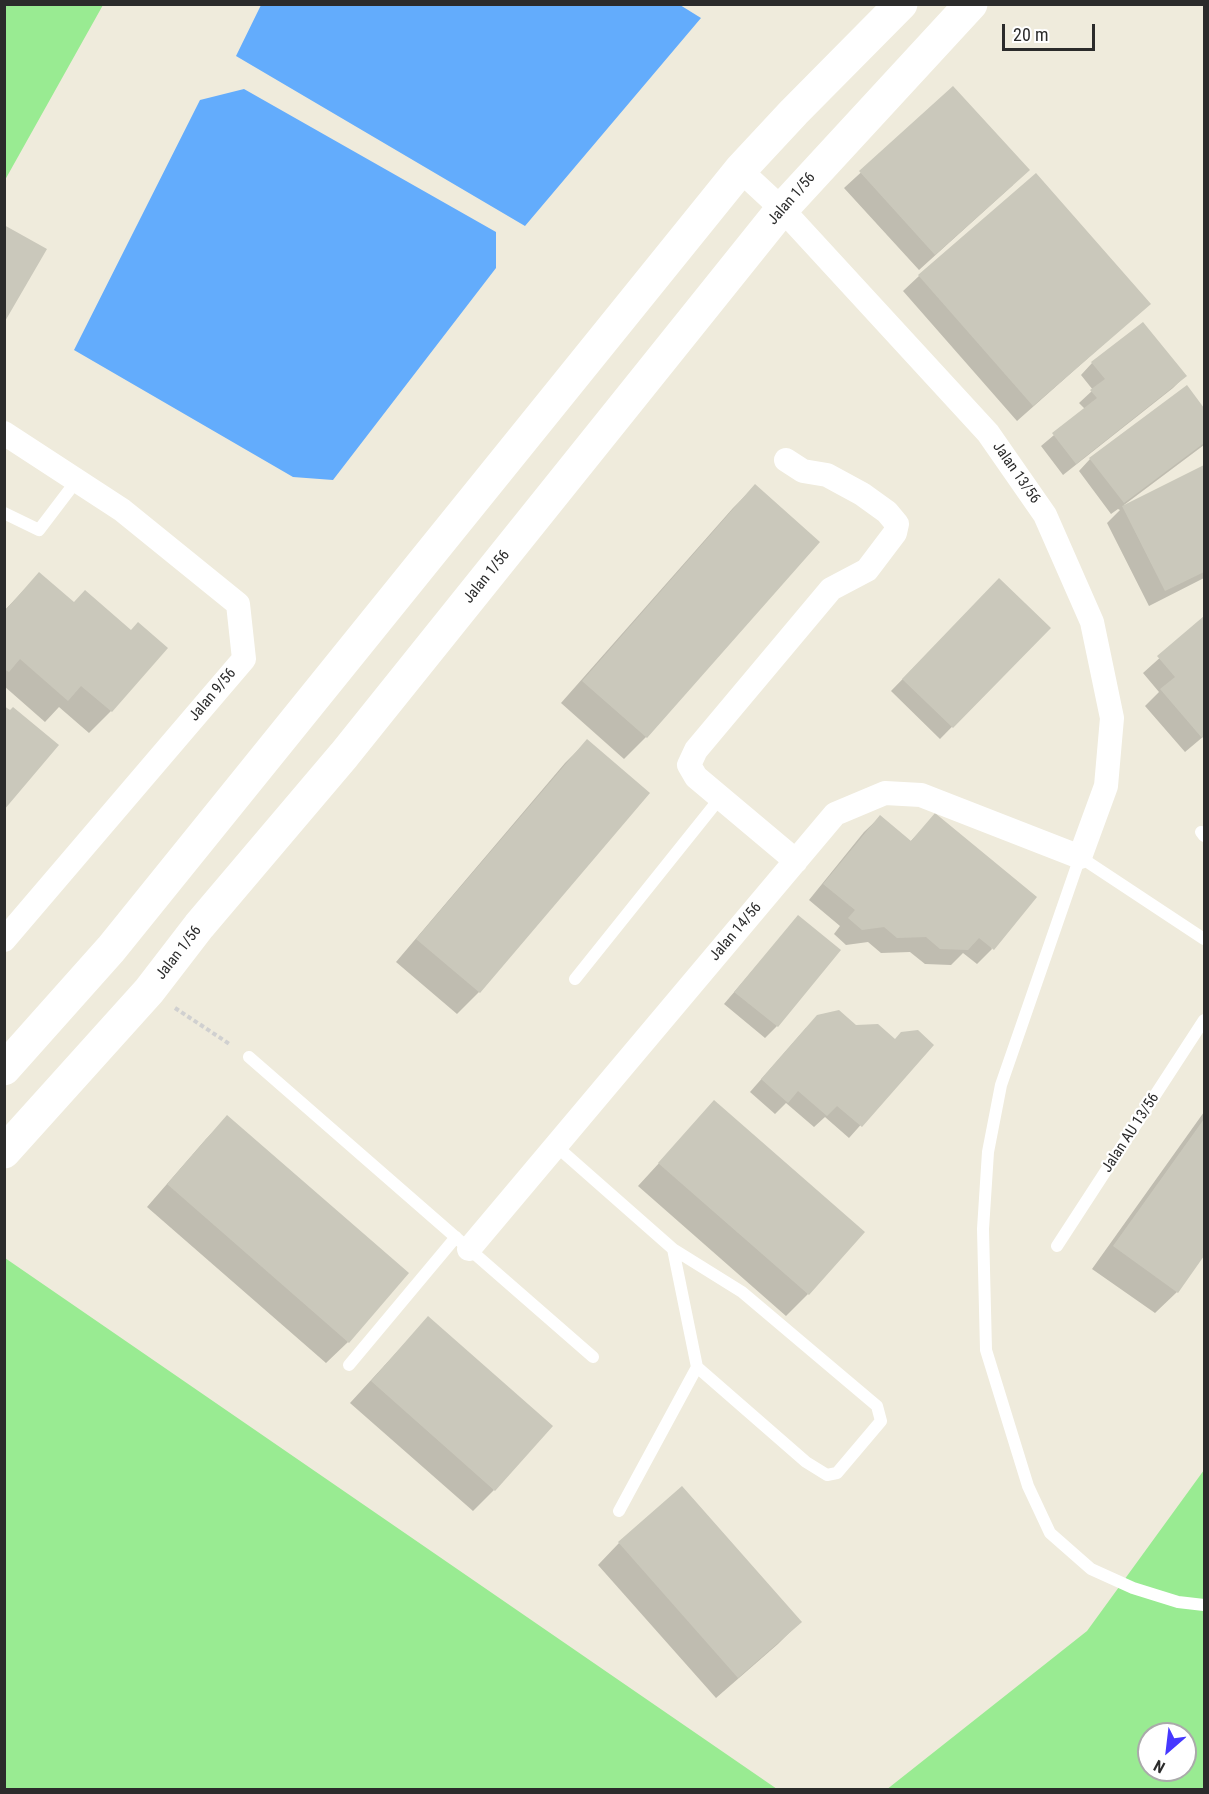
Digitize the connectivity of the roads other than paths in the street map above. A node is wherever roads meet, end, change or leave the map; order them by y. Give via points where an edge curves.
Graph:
1 (901, 4) edge
2 (971, 4) edge
3 (740, 170) junction
4 (782, 209) junction
5 (4, 432) edge
6 (786, 460) dead end
7 (76, 480) junction
8 (4, 513) edge
9 (720, 798) junction
10 (1080, 857) junction
11 (796, 861) junction
12 (1204, 939) edge
13 (4, 940) edge
14 (575, 979) dead end
15 (1204, 1020) edge
16 (249, 1057) road end
17 (4, 1069) edge
18 (556, 1146) junction
19 (4, 1152) edge
20 (463, 1243) junction
21 (1057, 1246) dead end
22 (673, 1249) junction
23 (593, 1357) dead end
24 (349, 1365) dead end
25 (697, 1367) junction
26 (619, 1511) dead end
27 (1204, 1605) edge

1 - 3 main road
2 - 4 main road, Jalan 1/56
3 - 4 street, Jalan 13/56
3 - 17 main road via 111,949
4 - 10 street, Jalan 13/56 via 988,433 1045,515 1092,622 1112,718 1106,786
4 - 19 main road, Jalan 1/56 via 344,755 149,991
5 - 7 street, Jalan 9/56
6 - 9 street via 803,471 827,475 862,494 897,524 895,533 867,570 831,590 696,750 689,765 696,777
7 - 8 lane via 39,530
7 - 13 street, Jalan 9/56 via 122,510 238,604 244,659
9 - 11 street
9 - 14 lane
10 - 11 street, Jalan 14/56 via 921,795 885,793 836,814
10 - 12 lane
10 - 27 lane via 1001,1085 990,1141 983,1229 986,1350 1028,1486 1050,1533 1101,1574 1178,1602
11 - 18 street, Jalan 14/56
15 - 21 lane, Jalan AU 13/56
16 - 20 lane
18 - 20 street, Jalan 14/56
18 - 22 lane
20 - 23 lane
20 - 24 lane
22 - 25 lane
22 - 25 lane via 742,1292 877,1406 881,1421 837,1473 827,1475 806,1462
25 - 26 lane

